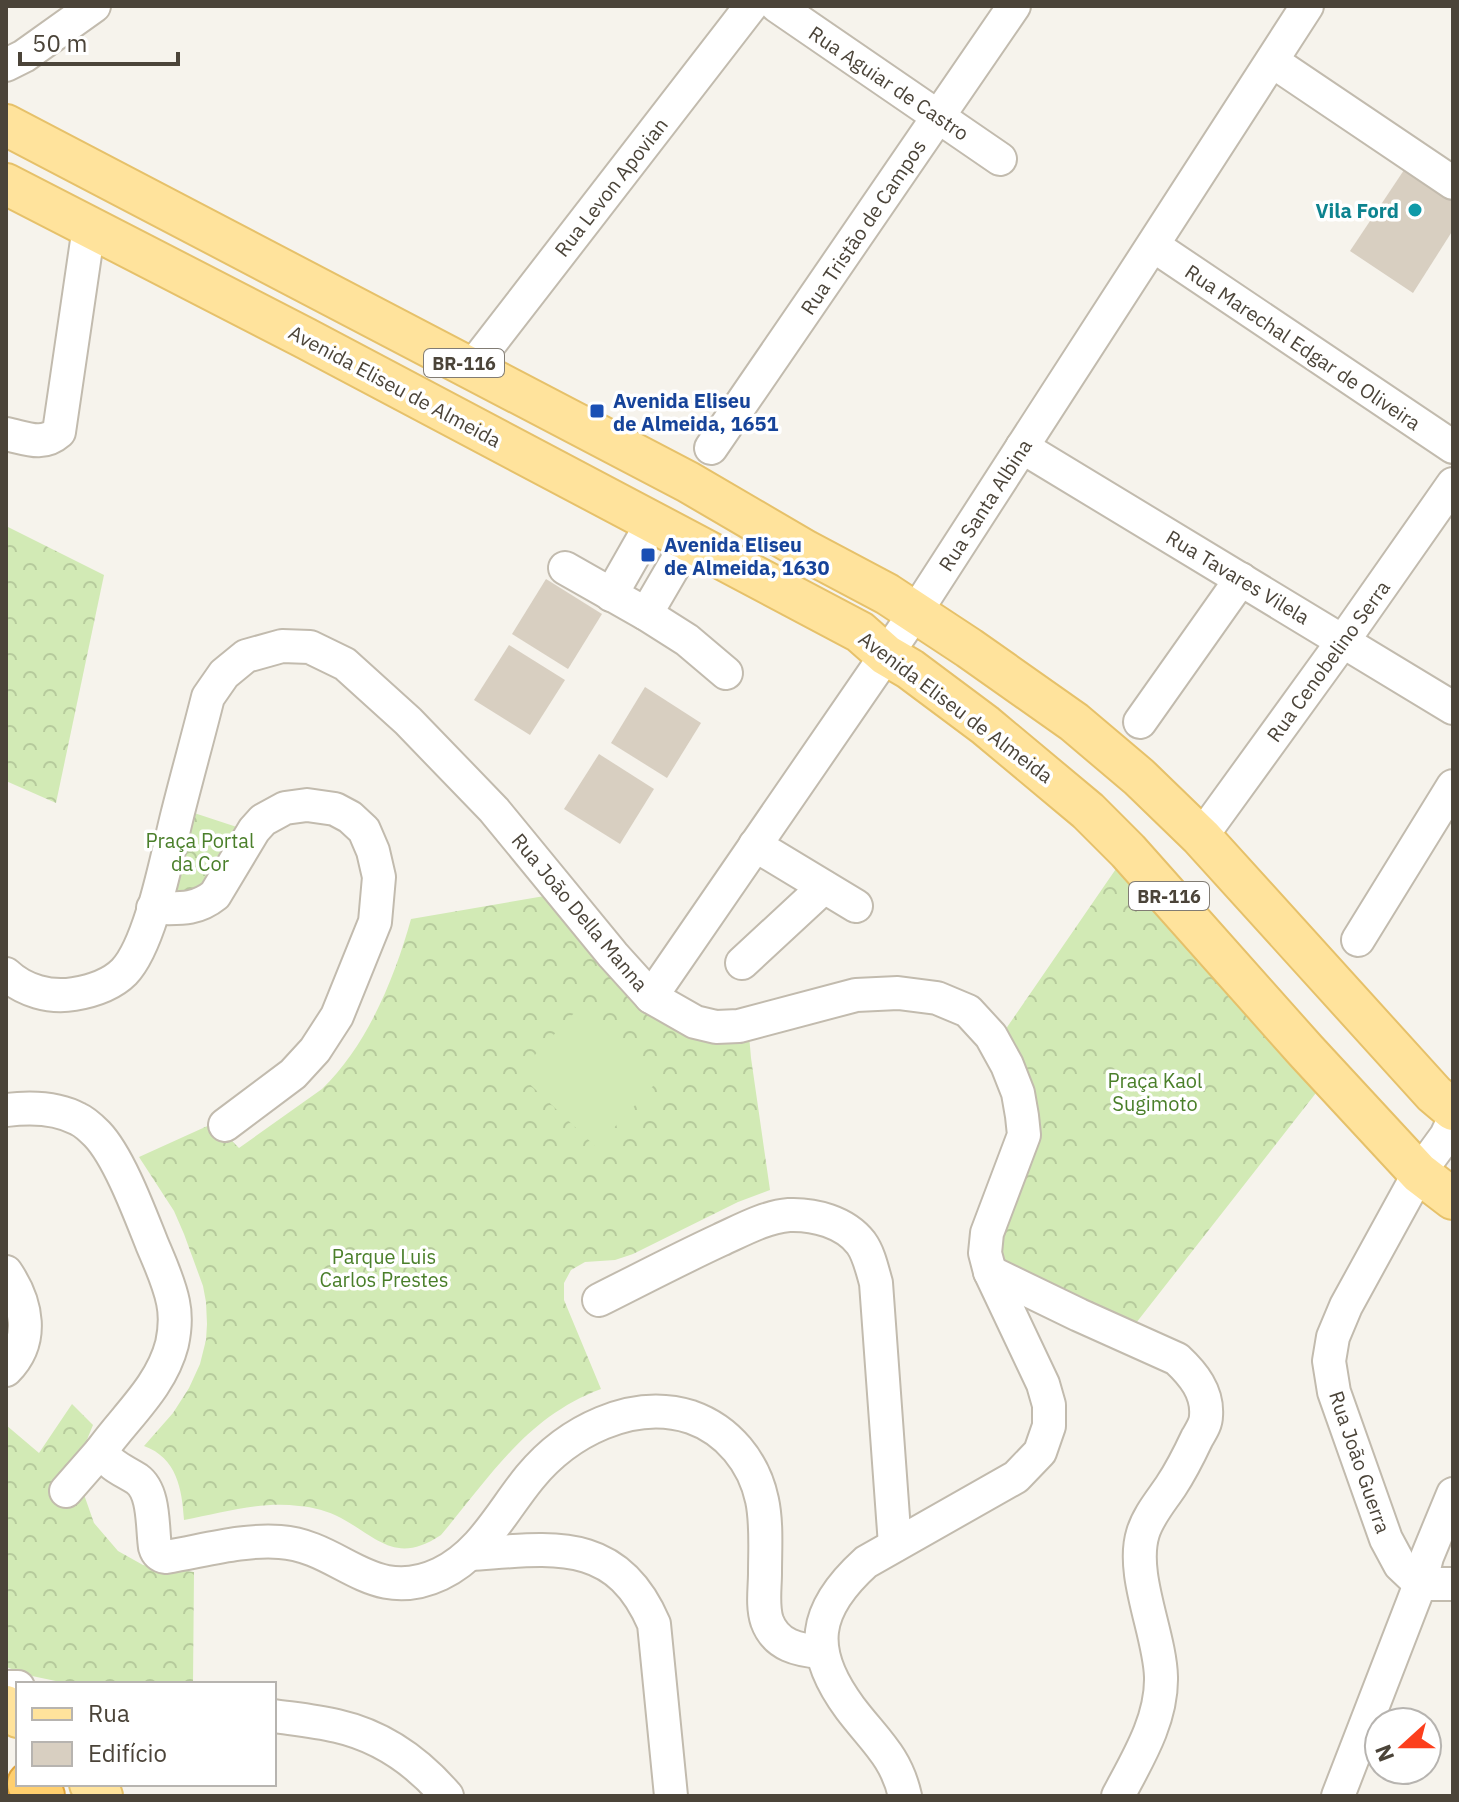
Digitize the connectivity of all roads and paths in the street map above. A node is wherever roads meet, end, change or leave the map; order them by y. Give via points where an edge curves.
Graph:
1 (94, 6) edge
2 (751, 6) edge
3 (777, 6) edge
4 (1014, 6) edge
5 (1307, 6) edge
6 (1272, 61) junction
7 (7, 65) edge
8 (938, 117) junction
9 (6, 125) edge
10 (1000, 159) dead end
11 (1453, 183) edge
12 (6, 184) edge
13 (89, 227) junction
14 (1154, 246) junction
15 (472, 367) junction
16 (6, 434) edge
17 (1022, 447) junction
18 (1453, 447) edge
19 (711, 448) dead end
20 (1447, 504) edge
21 (652, 523) junction
22 (688, 542) junction
23 (565, 568) dead end
24 (1241, 579) junction
25 (611, 595) junction
26 (915, 613) junction
27 (646, 614) junction
28 (1343, 641) junction
29 (886, 655) junction
30 (726, 673) dead end
31 (1453, 708) edge
32 (1140, 722) dead end
33 (1453, 786) edge
34 (1201, 837) junction
35 (755, 845) junction
36 (824, 887) junction
37 (856, 906) dead end
38 (153, 908) junction
39 (1358, 940) dead end
40 (742, 963) dead end
41 (6, 974) edge
42 (651, 997) junction
43 (6, 1110) edge
44 (1453, 1110) edge
45 (1453, 1121) edge
46 (225, 1125) dead end
47 (1419, 1173) junction
48 (1453, 1199) edge
49 (6, 1272) edge
50 (990, 1272) junction
51 (599, 1300) dead end
52 (6, 1370) edge
53 (101, 1451) junction
54 (66, 1491) dead end
55 (1453, 1494) edge
56 (895, 1545) junction
57 (470, 1554) junction
58 (1420, 1584) junction
59 (1453, 1584) edge
60 (821, 1652) junction
61 (276, 1716) edge
62 (447, 1796) edge
63 (671, 1796) edge
64 (905, 1796) edge
65 (1118, 1796) edge
66 (1338, 1796) edge

1 - 7 street
2 - 15 street, Rua Levon Apovian
3 - 8 street, Rua Aguiar de Castro
4 - 8 street, Rua Tristão de Campos
5 - 6 street, Rua Santa Albina
6 - 11 street
6 - 14 street, Rua Santa Albina
8 - 10 street, Rua Aguiar de Castro
8 - 19 street, Rua Tristão de Campos
9 - 15 main road, BR-116
12 - 13 main road, Avenida Eliseu de Almeida / BR-116
13 - 16 street via 59,432 41,441
13 - 21 main road, Avenida Eliseu de Almeida / BR-116
14 - 17 street, Rua Santa Albina
14 - 18 street, Rua Marechal Edgar de Oliveira
15 - 26 main road, BR-116 via 688,482
17 - 24 street, Rua Tavares Vilela
17 - 26 street, Rua Santa Albina
20 - 28 street, Rua Cenobelino Serra
21 - 22 main road, Avenida Eliseu de Almeida / BR-116
21 - 25 street
22 - 27 street
22 - 29 main road, Avenida Eliseu de Almeida / BR-116 via 860,632
23 - 25 street
24 - 28 street, Rua Tavares Vilela
24 - 32 street
25 - 27 street
26 - 29 street, Rua Santa Albina
26 - 34 main road, BR-116 via 1074,722
27 - 30 street
28 - 31 street, Rua Tavares Vilela
28 - 34 street, Rua Cenobelino Serra
29 - 35 street, Rua Santa Albina
29 - 47 main road, Avenida Eliseu de Almeida / BR-116 via 985,725 1088,811
33 - 39 street
34 - 44 main road, BR-116
35 - 36 street
35 - 42 street, Rua Santa Albina
36 - 37 street
36 - 40 street
38 - 41 street, Rua João Della Manna via 135,956 105,985 61,996 37,992
38 - 42 street, Rua João Della Manna via 208,697 246,656 282,646 310,647 345,664 408,721 494,810
38 - 46 street via 206,902 254,830 285,808 335,809 364,830 373,851 379,877 375,922 337,1016 293,1074
42 - 50 street, Rua João Della Manna via 695,1022 716,1027 739,1026 856,995 937,998 968,1011 991,1036 1007,1065 1018,1093 1024,1135 987,1233
43 - 53 street via 61,1112 98,1135 136,1206 169,1287 175,1323 165,1364
45 - 47 street, Rua João Guerra
47 - 48 main road, Avenida Eliseu de Almeida / BR-116
47 - 58 street, Rua João Guerra via 1346,1306 1329,1361 1334,1392 1386,1539 1400,1565
49 - 52 street via 20,1297 26,1327 21,1349
50 - 56 street, Rua João Della Manna via 1049,1405 1040,1452 1016,1477
50 - 65 street via 1177,1359 1201,1388 1206,1406 1206,1421 1143,1534 1142,1577 1161,1681 1145,1744
51 - 56 street via 758,1223 787,1215 810,1216 849,1230 862,1244 876,1283
53 - 54 street
53 - 57 street via 147,1490 155,1547 161,1556 279,1542 316,1550 377,1581 398,1583 439,1574
55 - 58 street
56 - 60 street, Rua João Della Manna via 866,1562 836,1594 825,1616
57 - 60 street via 531,1475 561,1446 622,1415 668,1412 692,1418 732,1440 756,1480 765,1516 767,1621 783,1642
57 - 63 street via 578,1552 607,1564 634,1587 654,1624
58 - 59 street
58 - 66 street
60 - 64 street via 849,1707 895,1763
61 - 62 street via 372,1737 403,1754

